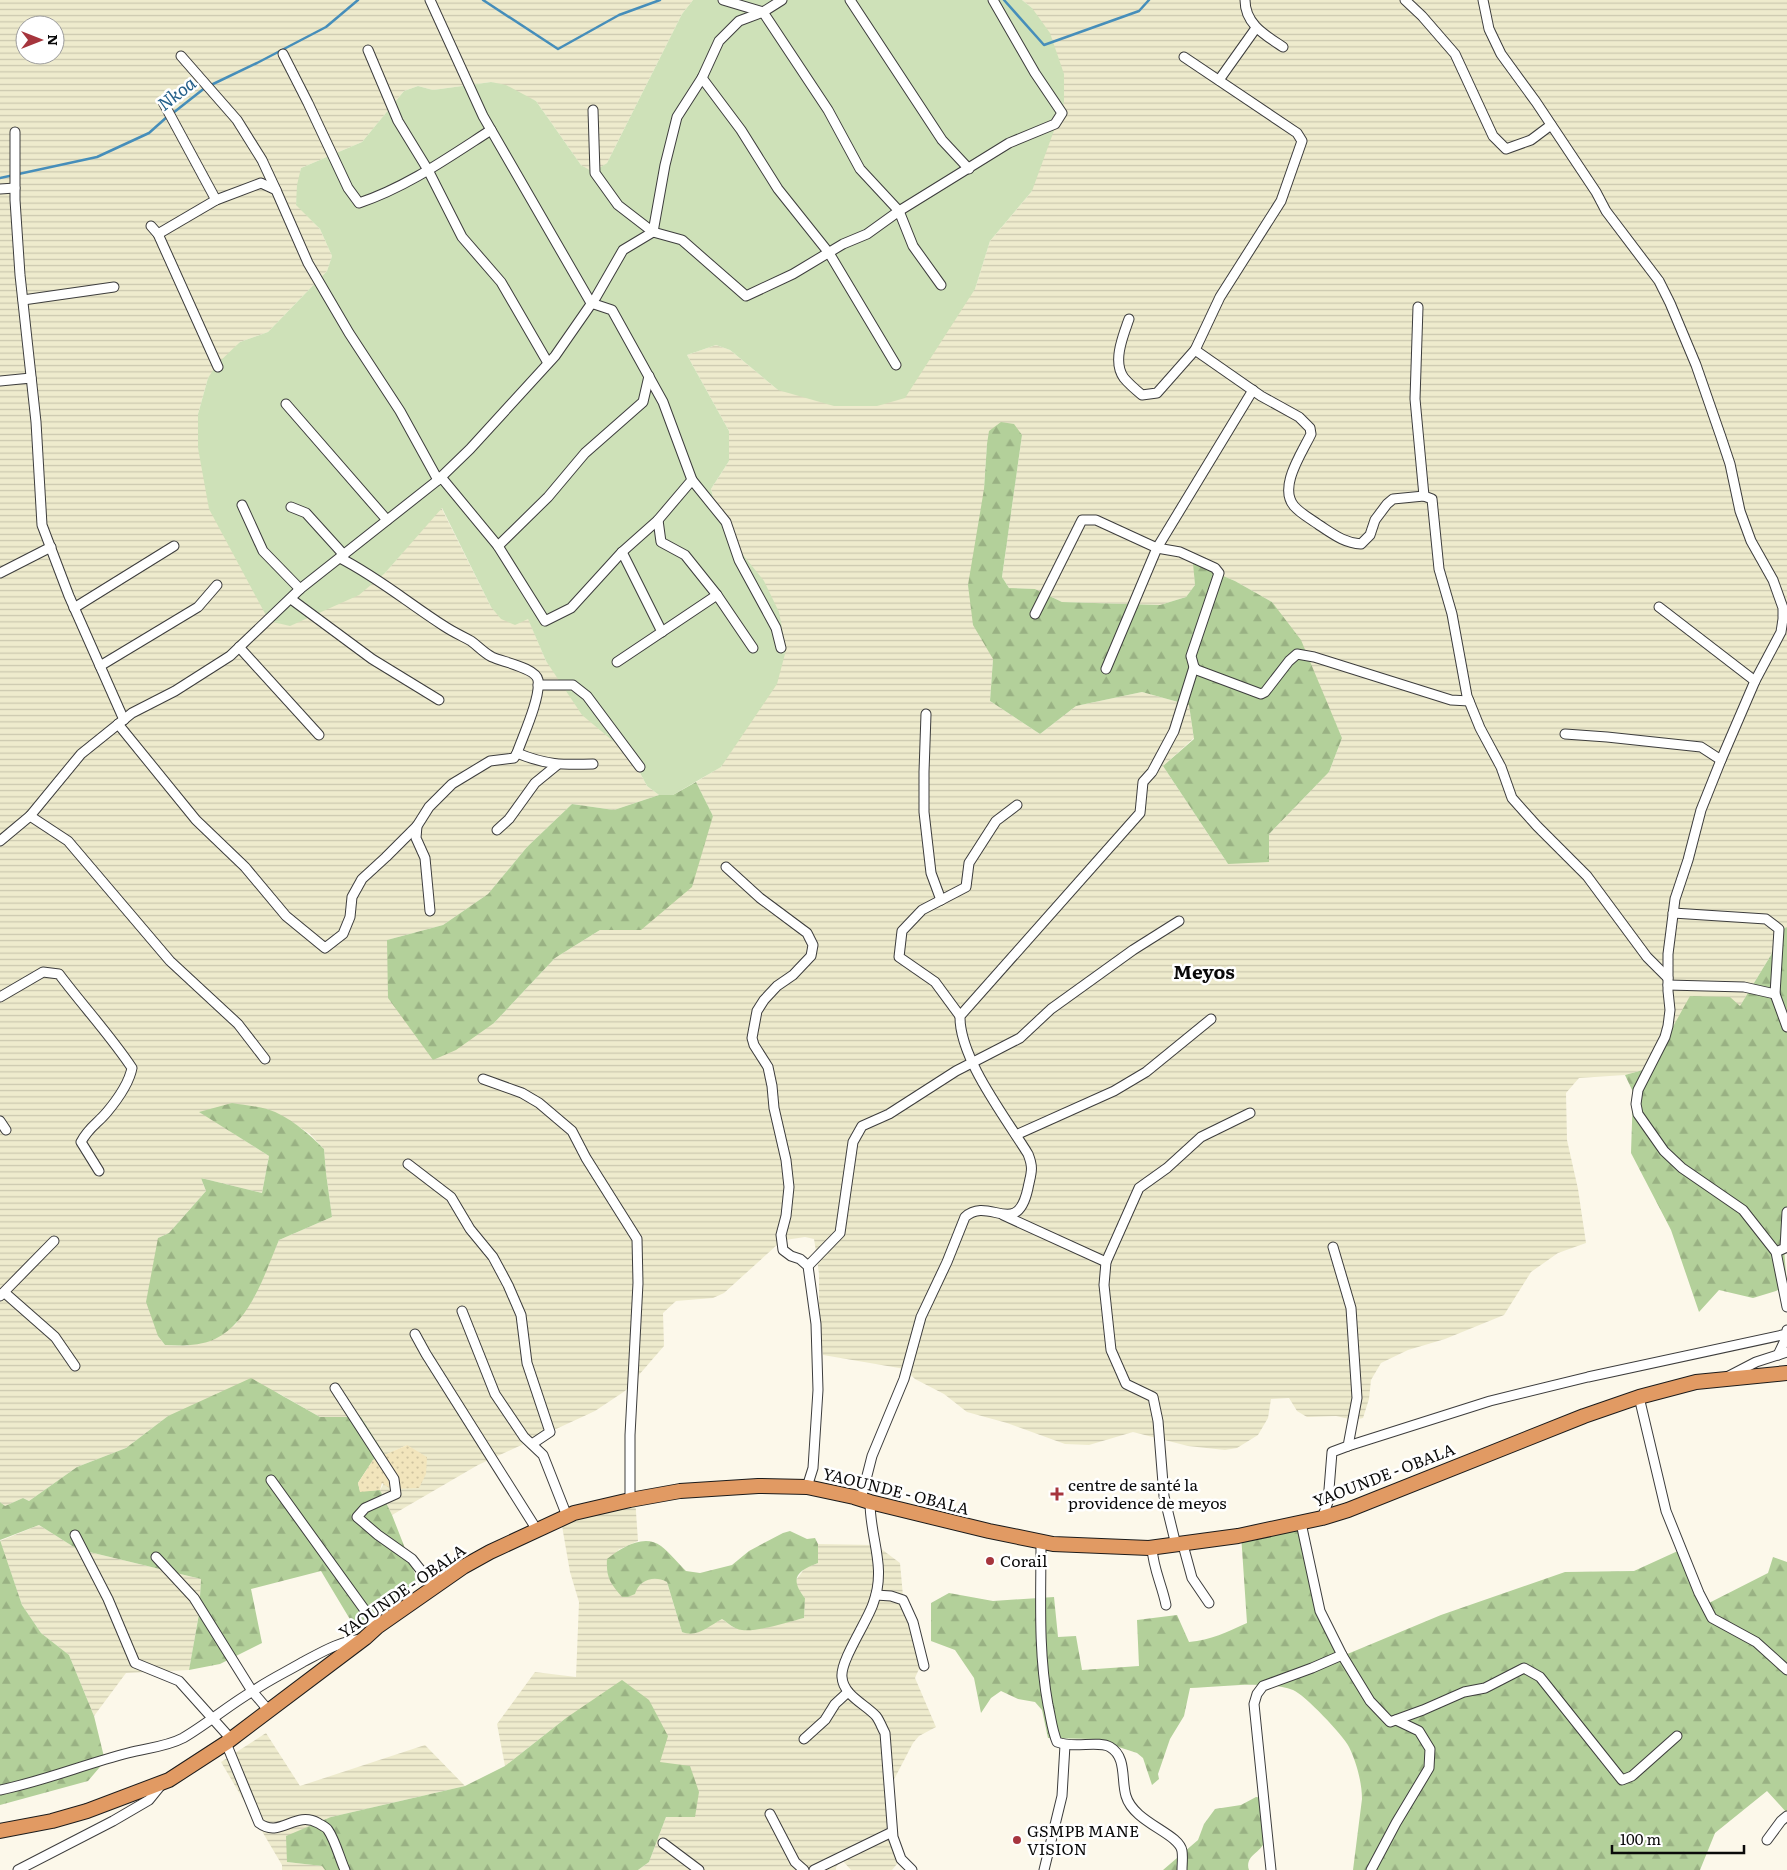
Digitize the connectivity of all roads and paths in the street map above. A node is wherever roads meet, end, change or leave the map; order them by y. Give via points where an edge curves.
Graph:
1 (430, 0) edge
2 (723, 0) edge
3 (782, 0) edge
4 (850, 0) edge
5 (993, 0) edge
6 (1246, 0) edge
7 (1405, 0) edge
8 (1483, 0) edge
9 (763, 12) junction
10 (1256, 28) junction
11 (1283, 47) dead end
12 (368, 50) dead end
13 (283, 54) dead end
14 (181, 56) dead end
15 (1184, 56) dead end
16 (702, 78) junction
17 (1219, 80) junction
18 (163, 102) dead end
19 (593, 110) dead end
20 (1551, 125) junction
21 (492, 130) junction
22 (16, 132) dead end
23 (969, 169) junction
24 (428, 170) junction
25 (16, 188) junction
26 (0, 189) edge
27 (276, 190) junction
28 (216, 200) junction
29 (899, 210) junction
30 (150, 226) dead end
31 (653, 232) junction
32 (158, 234) junction
33 (829, 253) junction
34 (942, 284) dead end
35 (114, 287) dead end
36 (23, 300) junction
37 (591, 303) junction
38 (1418, 307) dead end
39 (1129, 319) dead end
40 (1195, 350) junction
41 (548, 363) junction
42 (896, 365) dead end
43 (218, 367) dead end
44 (648, 376) junction
45 (31, 378) junction
46 (0, 381) edge
47 (1254, 390) junction
48 (286, 404) dead end
49 (439, 478) junction
50 (692, 480) junction
51 (1424, 496) junction
52 (242, 506) dead end
53 (291, 507) dead end
54 (386, 520) junction
55 (658, 520) junction
56 (174, 546) dead end
57 (498, 546) junction
58 (50, 547) junction
59 (1157, 548) junction
60 (622, 552) junction
61 (342, 556) junction
62 (0, 573) edge
63 (217, 585) dead end
64 (300, 590) junction
65 (717, 595) junction
66 (291, 599) junction
67 (1659, 607) dead end
68 (1785, 607) edge
69 (74, 608) junction
70 (1035, 614) dead end
71 (1785, 619) edge
72 (662, 632) junction
73 (239, 647) junction
74 (753, 648) dead end
75 (781, 648) dead end
76 (617, 662) dead end
77 (100, 666) junction
78 (1194, 667) junction
79 (1106, 669) dead end
80 (1755, 681) junction
81 (538, 685) junction
82 (439, 700) dead end
83 (1469, 701) junction
84 (926, 714) dead end
85 (121, 722) junction
86 (1565, 734) dead end
87 (319, 735) dead end
88 (517, 753) junction
89 (1721, 760) junction
90 (593, 764) dead end
91 (557, 765) junction
92 (640, 767) dead end
93 (1017, 805) dead end
94 (30, 816) junction
95 (417, 826) junction
96 (497, 830) dead end
97 (0, 841) edge
98 (726, 866) dead end
99 (942, 900) junction
100 (430, 911) dead end
101 (1673, 913) junction
102 (1179, 921) dead end
103 (1668, 982) junction
104 (1775, 994) junction
105 (0, 997) edge
106 (960, 1016) junction
107 (1211, 1019) dead end
108 (1787, 1027) edge
109 (265, 1059) dead end
110 (972, 1063) junction
111 (483, 1078) dead end
112 (1250, 1114) dead end
113 (0, 1121) edge
114 (6, 1130) dead end
115 (1016, 1135) junction
116 (408, 1164) dead end
117 (98, 1171) dead end
118 (1787, 1212) edge
119 (1002, 1215) junction
120 (54, 1241) dead end
121 (1334, 1247) dead end
122 (1776, 1252) junction
123 (1106, 1262) junction
124 (808, 1266) junction
125 (2, 1295) edge
126 (1787, 1307) edge
127 (462, 1311) dead end
128 (1787, 1329) edge
129 (415, 1334) dead end
130 (1786, 1334) edge
131 (1782, 1354) edge
132 (75, 1366) dead end
133 (1787, 1373) edge
134 (1724, 1378) junction
135 (335, 1388) dead end
136 (1639, 1397) junction
137 (532, 1444) junction
138 (1348, 1446) junction
139 (271, 1480) dead end
140 (806, 1487) junction
141 (630, 1500) junction
142 (866, 1501) junction
143 (567, 1516) junction
144 (1322, 1518) junction
145 (1301, 1523) junction
146 (537, 1530) junction
147 (75, 1535) dead end
148 (1041, 1542) junction
149 (1179, 1545) junction
150 (1152, 1548) junction
151 (156, 1557) dead end
152 (434, 1587) junction
153 (876, 1596) junction
154 (1209, 1603) dead end
155 (1166, 1605) dead end
156 (377, 1627) junction
157 (365, 1638) junction
158 (1342, 1655) junction
159 (924, 1666) dead end
160 (1787, 1670) edge
161 (252, 1691) junction
162 (848, 1692) junction
163 (269, 1711) junction
164 (212, 1719) junction
165 (1396, 1720) junction
166 (1677, 1736) dead end
167 (804, 1739) dead end
168 (228, 1741) junction
169 (1065, 1745) junction
170 (162, 1784) junction
171 (0, 1790) edge
172 (770, 1814) dead end
173 (1787, 1816) edge
174 (0, 1831) edge
175 (892, 1832) junction
176 (1767, 1840) dead end
177 (663, 1843) dead end
178 (18, 1870) edge
179 (344, 1870) edge
180 (699, 1870) edge
181 (804, 1870) edge
182 (814, 1870) edge
183 (912, 1870) edge
184 (1044, 1870) edge
185 (1182, 1870) edge
186 (1270, 1870) edge
187 (1371, 1870) edge

1 - 21 street
2 - 9 street
3 - 9 street
4 - 23 street via 942,140
5 - 23 street via 1062,113 1055,124 1009,143
6 - 10 street via 1246,10
7 - 20 street via 1455,54 1493,136 1506,150 1531,140
8 - 20 street via 1489,29 1501,54
9 - 16 street via 739,21 719,40
9 - 29 street via 828,110 860,169
10 - 11 street
10 - 17 street
12 - 24 street via 398,121
13 - 24 street via 348,188 359,203 378,197
14 - 27 street via 237,120
15 - 17 street
16 - 31 street via 678,117 665,165
16 - 33 street via 741,130 778,189
17 - 40 street via 1297,133 1302,141 1281,201 1220,297
18 - 28 street
19 - 31 street via 595,173 618,205
20 - 68 street via 1606,211 1659,281 1670,303 1721,437 1740,511
21 - 24 street
21 - 37 street
22 - 25 street
23 - 29 street
24 - 41 street via 462,237 502,282
25 - 26 street
25 - 36 street
27 - 28 street via 261,183
27 - 49 street via 308,263
28 - 32 street
29 - 33 street via 867,234
29 - 34 street via 913,246
30 - 32 street
31 - 33 street via 682,240 746,296
31 - 37 street via 623,250
32 - 43 street
33 - 42 street
35 - 36 street
36 - 45 street
37 - 41 street
37 - 44 street via 612,310
38 - 51 street via 1415,400
39 - 40 street via 1118,364 1124,377 1142,395 1157,393
40 - 47 street
41 - 49 street via 470,449
44 - 50 street via 663,402
44 - 57 street via 643,402 585,453 548,497
45 - 46 street
45 - 58 street via 42,525
47 - 51 street via 1298,416 1310,428 1311,434 1290,478 1289,494 1300,512 1328,531 1348,543 1361,544 1393,499
47 - 59 street
48 - 54 street
49 - 54 street
49 - 57 street
50 - 55 street
50 - 75 street via 726,522 739,560 776,628
51 - 83 street via 1432,499 1439,569 1452,614
52 - 64 street via 263,551
53 - 61 street via 306,513
54 - 61 street
55 - 60 street
55 - 65 street via 661,542 685,555
56 - 69 street
57 - 60 street via 545,621 571,608
58 - 62 street
58 - 69 street
59 - 70 street via 1096,520 1082,520
59 - 78 street via 1180,552 1215,568 1219,573 1191,656
59 - 79 street
60 - 72 street
61 - 64 street
61 - 81 street via 491,657 534,674
63 - 77 street via 198,607
64 - 66 street
65 - 72 street
65 - 74 street
66 - 73 street
66 - 82 street via 372,659
67 - 80 street
68 - 71 street
69 - 77 street
71 - 80 street
72 - 76 street
73 - 85 street via 230,656
73 - 87 street
77 - 85 street
78 - 83 street via 1261,694 1297,654 1451,700
78 - 106 street via 1174,731 1143,782 1140,813
80 - 89 street
81 - 88 street via 534,708
81 - 92 street via 573,685 587,696
83 - 103 street via 1502,767 1512,798 1587,876
84 - 99 street via 924,812 931,873
85 - 94 street via 81,754
85 - 95 street via 196,820 245,866 286,916 325,948 343,934 350,917 352,897 362,879
86 - 89 street via 1701,747
88 - 91 street
88 - 95 street via 514,758 490,761 452,784 429,807
89 - 101 street via 1701,810 1686,869 1674,899
90 - 91 street
91 - 96 street via 535,783
93 - 99 street via 996,821 969,864 966,887
94 - 97 street
94 - 109 street via 68,841 170,961 238,1024
95 - 100 street via 416,838 425,858
98 - 124 street via 760,898 806,933 813,945 811,956 764,1000 757,1011 752,1038 768,1067 786,1160 789,1187 781,1235 783,1250
99 - 106 street via 922,910 902,931 899,957 935,982
101 - 103 street
101 - 104 street via 1766,919 1779,929
102 - 110 street via 1051,1009 1020,1038
103 - 104 street via 1744,987
103 - 122 street via 1668,1026 1638,1090 1638,1114 1664,1152 1688,1173 1743,1210
104 - 108 street
105 - 117 street via 43,972 59,974 132,1068 130,1078 106,1113 88,1130 81,1142
106 - 110 street via 960,1028
107 - 115 street via 1146,1072 1114,1091
110 - 115 street
110 - 124 street via 890,1114 862,1126 853,1142 840,1233
111 - 141 street via 539,1103 572,1131 637,1239
112 - 123 street via 1201,1137 1139,1188
113 - 114 street
115 - 119 street via 1033,1165 1023,1205 1012,1215
116 - 137 street via 451,1197 470,1229 493,1257 508,1285 521,1316 527,1363 550,1432
118 - 122 street via 1785,1248
119 - 123 street
119 - 142 street via 978,1210 965,1217 921,1317 904,1379 872,1456
120 - 125 street
121 - 138 street via 1351,1308 1357,1398
122 - 126 street
123 - 149 street via 1104,1285 1111,1350 1126,1384 1154,1397 1164,1496
124 - 140 street via 816,1324 818,1390 813,1468
125 - 132 street via 55,1337
127 - 137 street via 495,1394
128 - 130 street
129 - 146 street
130 - 131 street
130 - 138 street via 1490,1401
131 - 134 street via 1756,1362
133 - 134 highway, YAOUNDE - OBALA
134 - 136 highway, YAOUNDE - OBALA
135 - 152 street via 394,1479 396,1494 365,1508 357,1517 412,1559
136 - 144 highway, YAOUNDE - OBALA
136 - 160 street via 1666,1511 1712,1618 1756,1642
137 - 143 street via 543,1454
138 - 144 street via 1332,1452 1328,1502
139 - 156 street
140 - 141 highway, YAOUNDE - OBALA via 758,1486 680,1491
140 - 142 highway, YAOUNDE - OBALA
141 - 143 highway, YAOUNDE - OBALA
142 - 148 highway, YAOUNDE - OBALA
142 - 153 street via 879,1564
143 - 146 highway, YAOUNDE - OBALA
144 - 145 highway, YAOUNDE - OBALA
145 - 149 highway, YAOUNDE - OBALA
145 - 158 street via 1320,1612
146 - 152 highway, YAOUNDE - OBALA via 490,1552
147 - 164 street via 108,1599 135,1663 179,1681
148 - 150 highway, YAOUNDE - OBALA
148 - 169 street via 1044,1675 1054,1733 1057,1742
149 - 150 highway, YAOUNDE - OBALA
149 - 154 street via 1192,1578
150 - 155 street via 1154,1567
151 - 161 street via 194,1598
152 - 156 highway, YAOUNDE - OBALA
153 - 159 street via 904,1600
153 - 162 street via 842,1674
156 - 157 highway, YAOUNDE - OBALA
157 - 161 street via 348,1640 323,1651
157 - 163 highway, YAOUNDE - OBALA
158 - 165 street via 1370,1701 1390,1722
158 - 186 street via 1263,1686 1257,1694 1254,1704
161 - 163 street
161 - 164 street
162 - 167 street
162 - 175 street via 877,1718 885,1733
163 - 168 highway, YAOUNDE - OBALA
164 - 168 street
164 - 171 street via 181,1739 161,1746
165 - 166 street via 1464,1692 1485,1688 1524,1668 1540,1676 1622,1780 1632,1776
165 - 187 street via 1419,1731 1430,1749 1429,1768
168 - 170 highway, YAOUNDE - OBALA
168 - 179 street via 259,1823 275,1829 302,1818 315,1821 327,1829
169 - 184 street via 1062,1796
169 - 185 street via 1104,1745 1119,1754 1126,1798 1146,1822 1178,1843 1182,1850
170 - 174 highway, YAOUNDE - OBALA via 78,1814
170 - 178 street via 148,1800 120,1817
172 - 181 street via 795,1862
173 - 176 street
175 - 182 street
175 - 183 street via 901,1859
177 - 180 street

